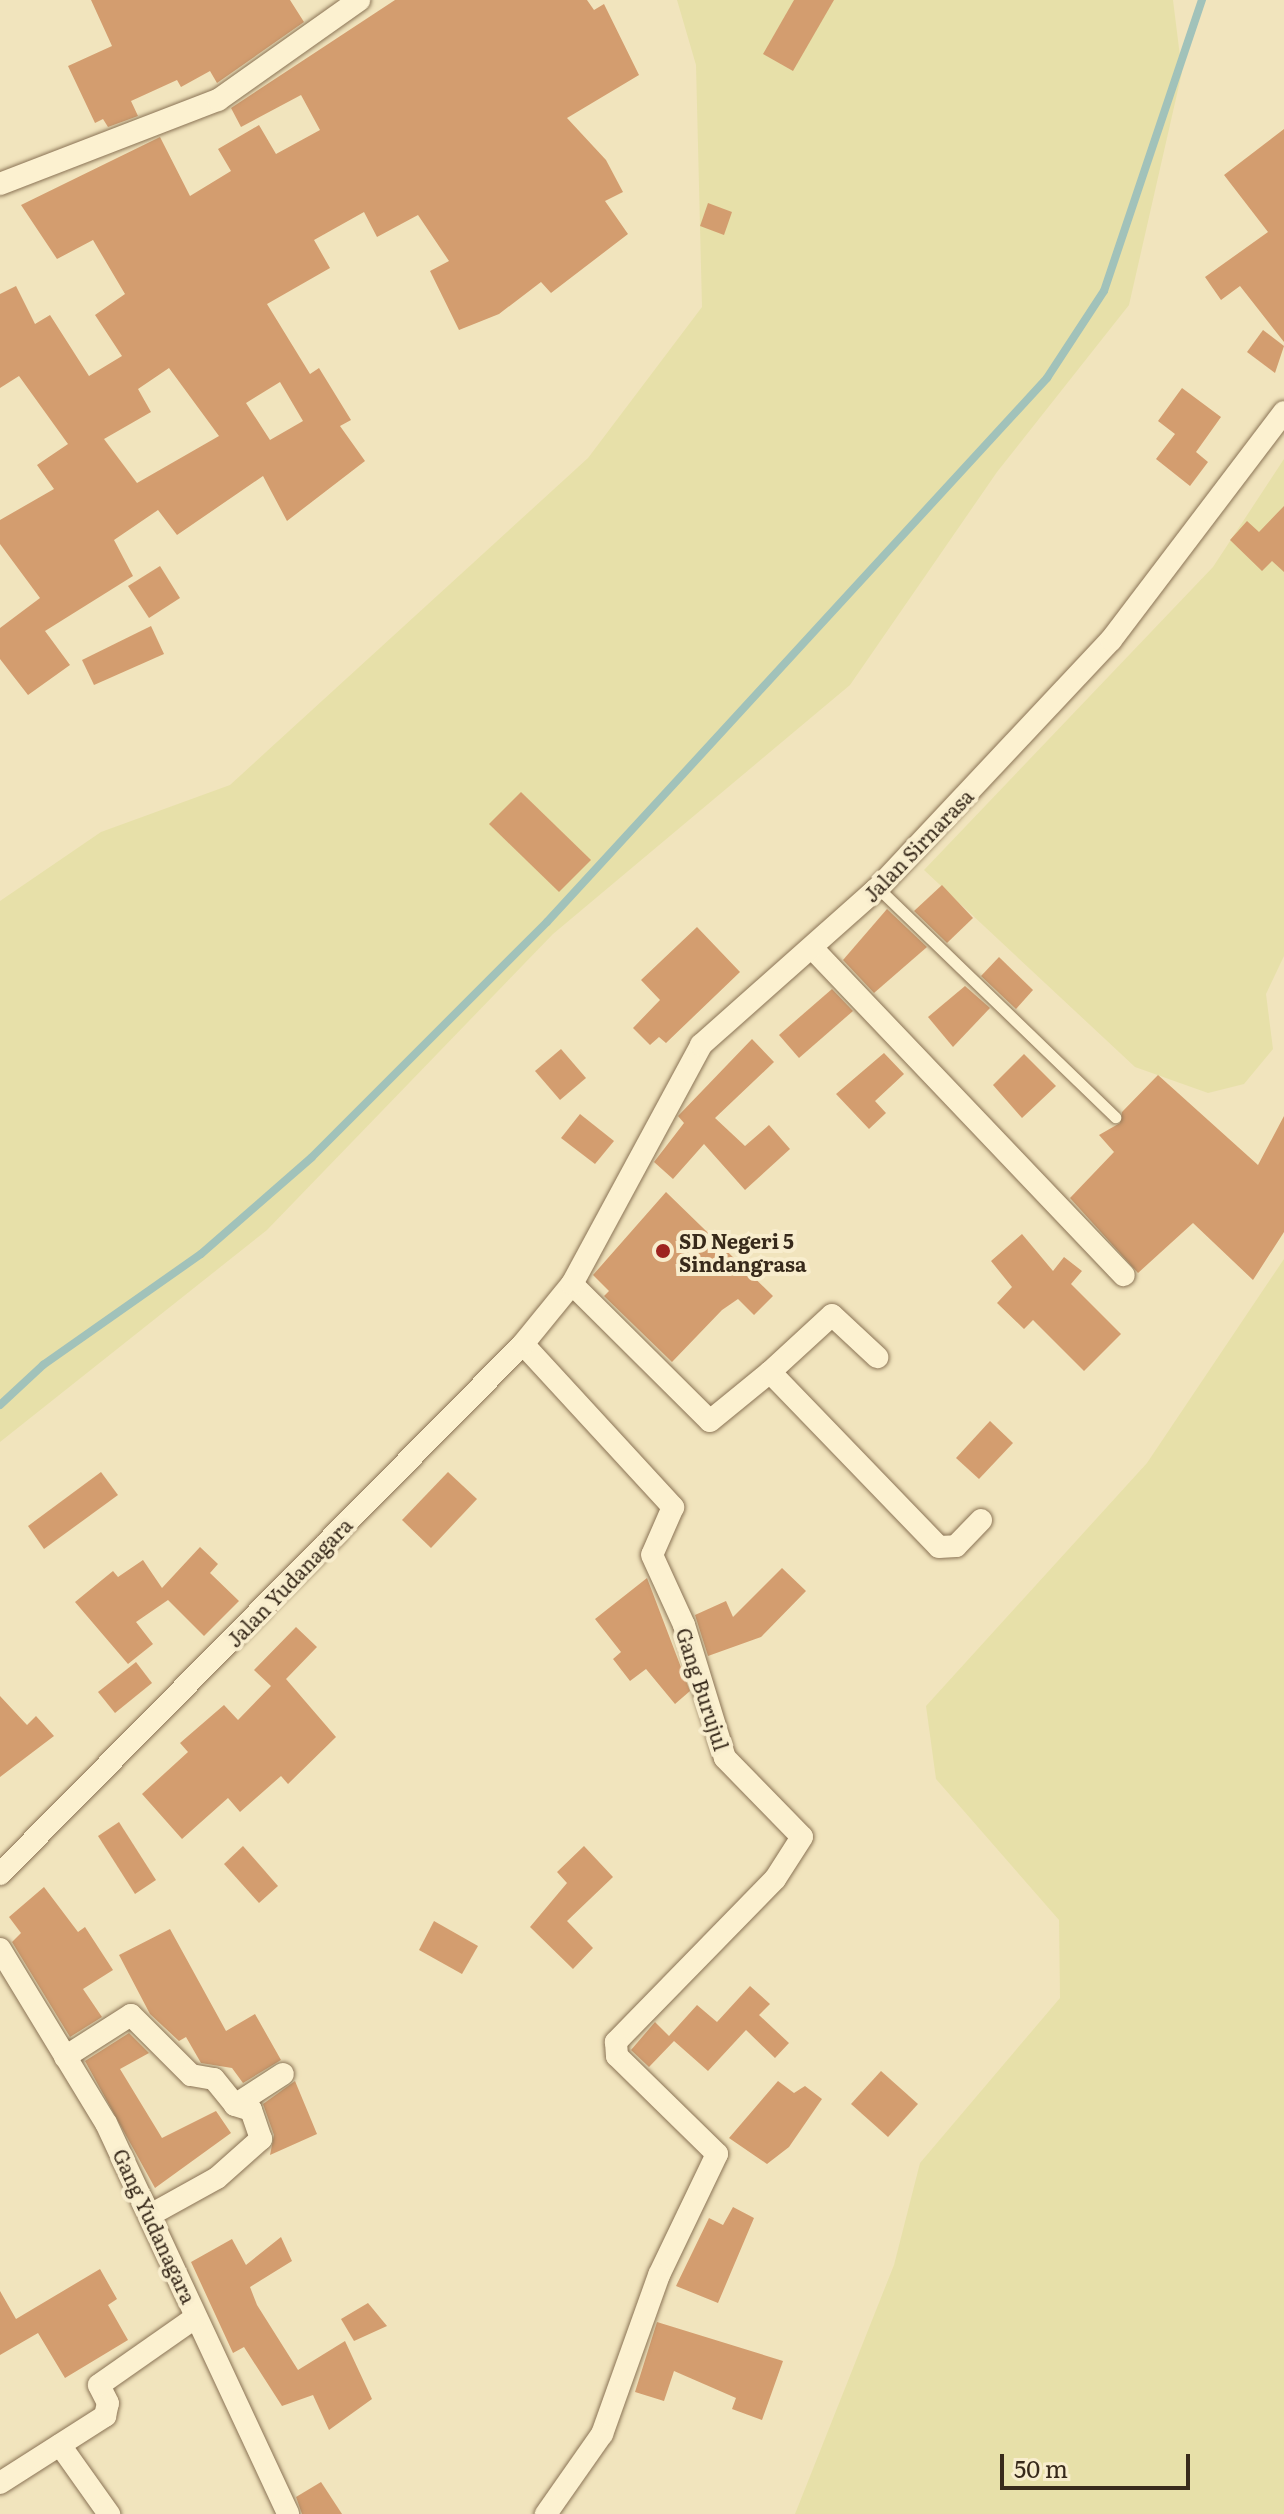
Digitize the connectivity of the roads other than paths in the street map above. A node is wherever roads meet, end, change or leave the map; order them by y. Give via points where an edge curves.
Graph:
1 (359, 0) edge
2 (0, 184) edge
3 (1284, 412) edge
4 (878, 888) junction
5 (814, 950) junction
6 (1115, 1117) dead end
7 (1124, 1275) dead end
8 (572, 1284) junction
9 (523, 1344) junction
10 (877, 1357) dead end
11 (770, 1372) junction
12 (981, 1520) dead end
13 (0, 1874) edge
14 (0, 1949) edge
15 (65, 2057) junction
16 (283, 2074) dead end
17 (235, 2105) junction
18 (152, 2214) junction
19 (196, 2317) junction
20 (60, 2445) junction
21 (0, 2483) edge
22 (109, 2514) edge
23 (288, 2514) edge
24 (546, 2514) edge

1 - 2 street via 218,100
3 - 4 street, Jalan Sirnarasa via 1111,640
4 - 5 street, Jalan Sirnarasa
4 - 6 lane
5 - 7 street
5 - 8 street, Jalan Sirnarasa via 701,1045
8 - 9 street, Jalan Yudanagara
8 - 11 street via 712,1422
9 - 13 street, Jalan Yudanagara
9 - 24 street, Gang Burujul via 673,1507 652,1555 684,1625 725,1758 802,1837 775,1879 614,2049 717,2154 659,2275 602,2434
10 - 11 street via 832,1315
11 - 12 street via 939,1547 956,1546
14 - 15 street, Gang Yudanagara
15 - 17 street via 131,2015 191,2075 214,2079
15 - 18 street, Gang Yudanagara
16 - 17 street
17 - 18 street via 251,2110 261,2139 217,2178
18 - 19 street, Gang Yudanagara
19 - 20 street via 99,2385 108,2403 105,2416
19 - 23 street, Gang Yudanagara
20 - 21 street
20 - 22 street

